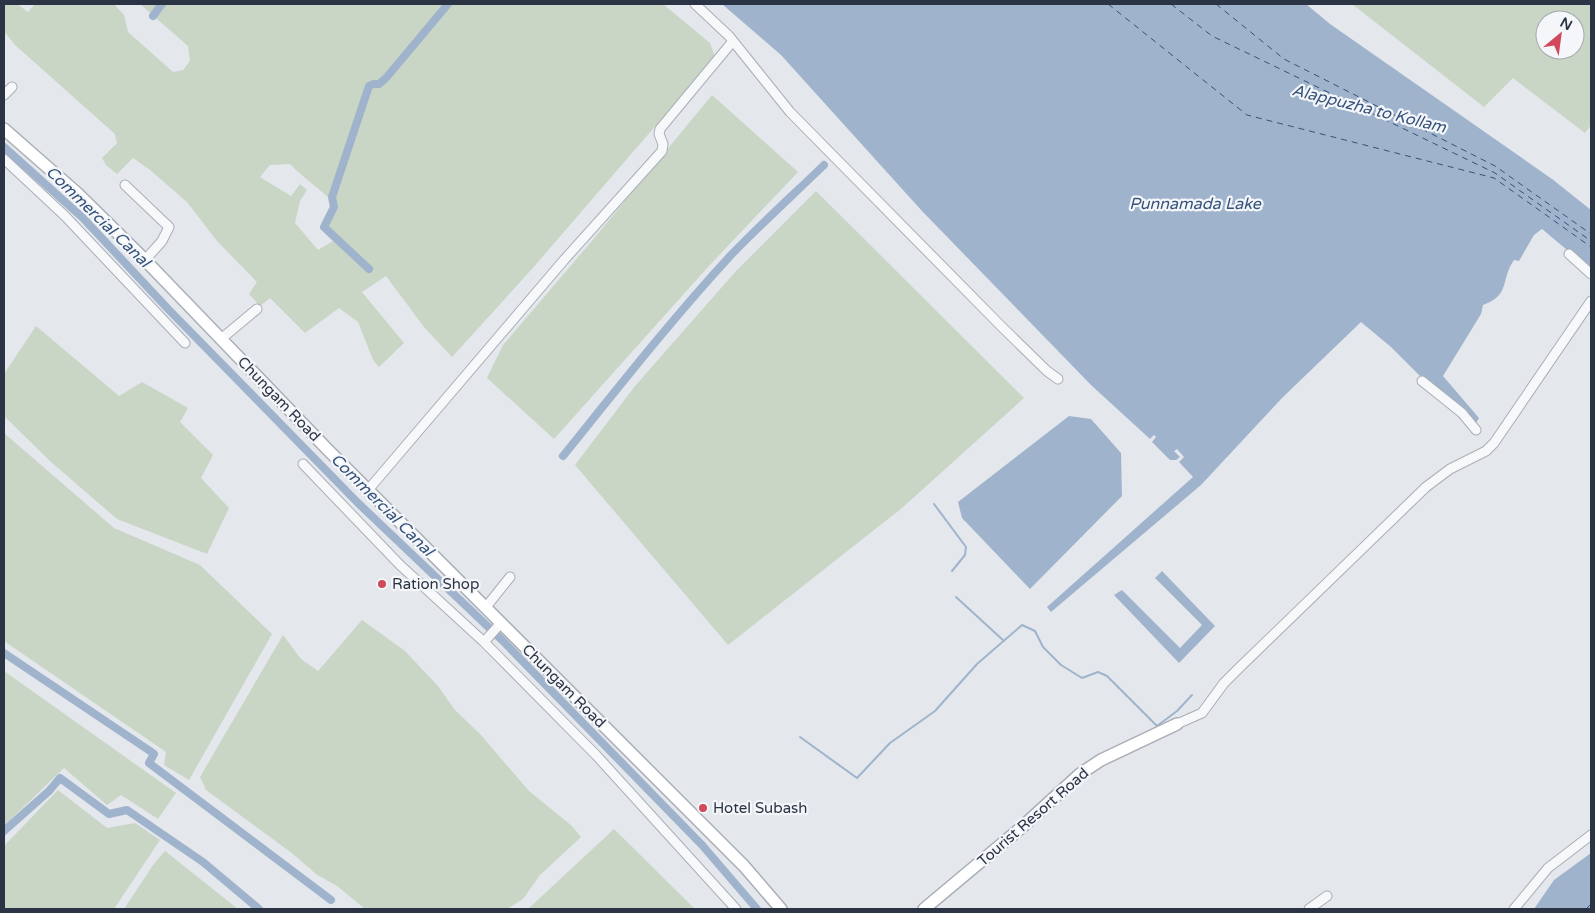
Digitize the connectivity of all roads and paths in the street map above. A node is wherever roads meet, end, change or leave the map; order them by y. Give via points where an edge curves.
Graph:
1 (694, 4) edge
2 (733, 40) junction
3 (12, 87) dead end
4 (4, 95) edge
5 (4, 129) edge
6 (4, 159) edge
7 (125, 185) dead end
8 (1569, 254) dead end
9 (145, 260) junction
10 (1591, 274) edge
11 (1591, 301) edge
12 (257, 309) dead end
13 (221, 339) junction
14 (185, 343) dead end
15 (1058, 379) dead end
16 (1422, 381) dead end
17 (1476, 430) dead end
18 (303, 464) dead end
19 (368, 490) junction
20 (510, 577) dead end
21 (486, 607) junction
22 (500, 625) junction
23 (485, 641) junction
24 (1177, 724) joint
25 (1591, 835) edge
26 (1327, 896) dead end
27 (736, 909) edge
28 (781, 909) edge
29 (924, 909) edge
30 (1309, 909) edge
31 (1514, 909) edge

1 - 2 street
2 - 15 street via 790,112 1008,333
2 - 19 street via 660,129 662,151 564,260
3 - 4 street
5 - 9 main road, Chungam Road via 78,194
6 - 14 street via 65,216
7 - 9 street via 169,227 162,241
8 - 10 street
9 - 13 main road, Chungam Road
11 - 24 street via 1499,438 1426,487 1237,670 1202,713
12 - 13 street
13 - 19 main road, Chungam Road
16 - 17 street via 1462,413
18 - 23 street via 400,565
19 - 21 main road, Chungam Road
20 - 21 street
21 - 22 main road, Chungam Road
22 - 23 street
22 - 28 main road, Chungam Road via 744,866
23 - 27 street via 596,755
24 - 29 main road, Tourist Resort Road via 1101,760 1080,774
25 - 31 street via 1548,868
26 - 30 street

